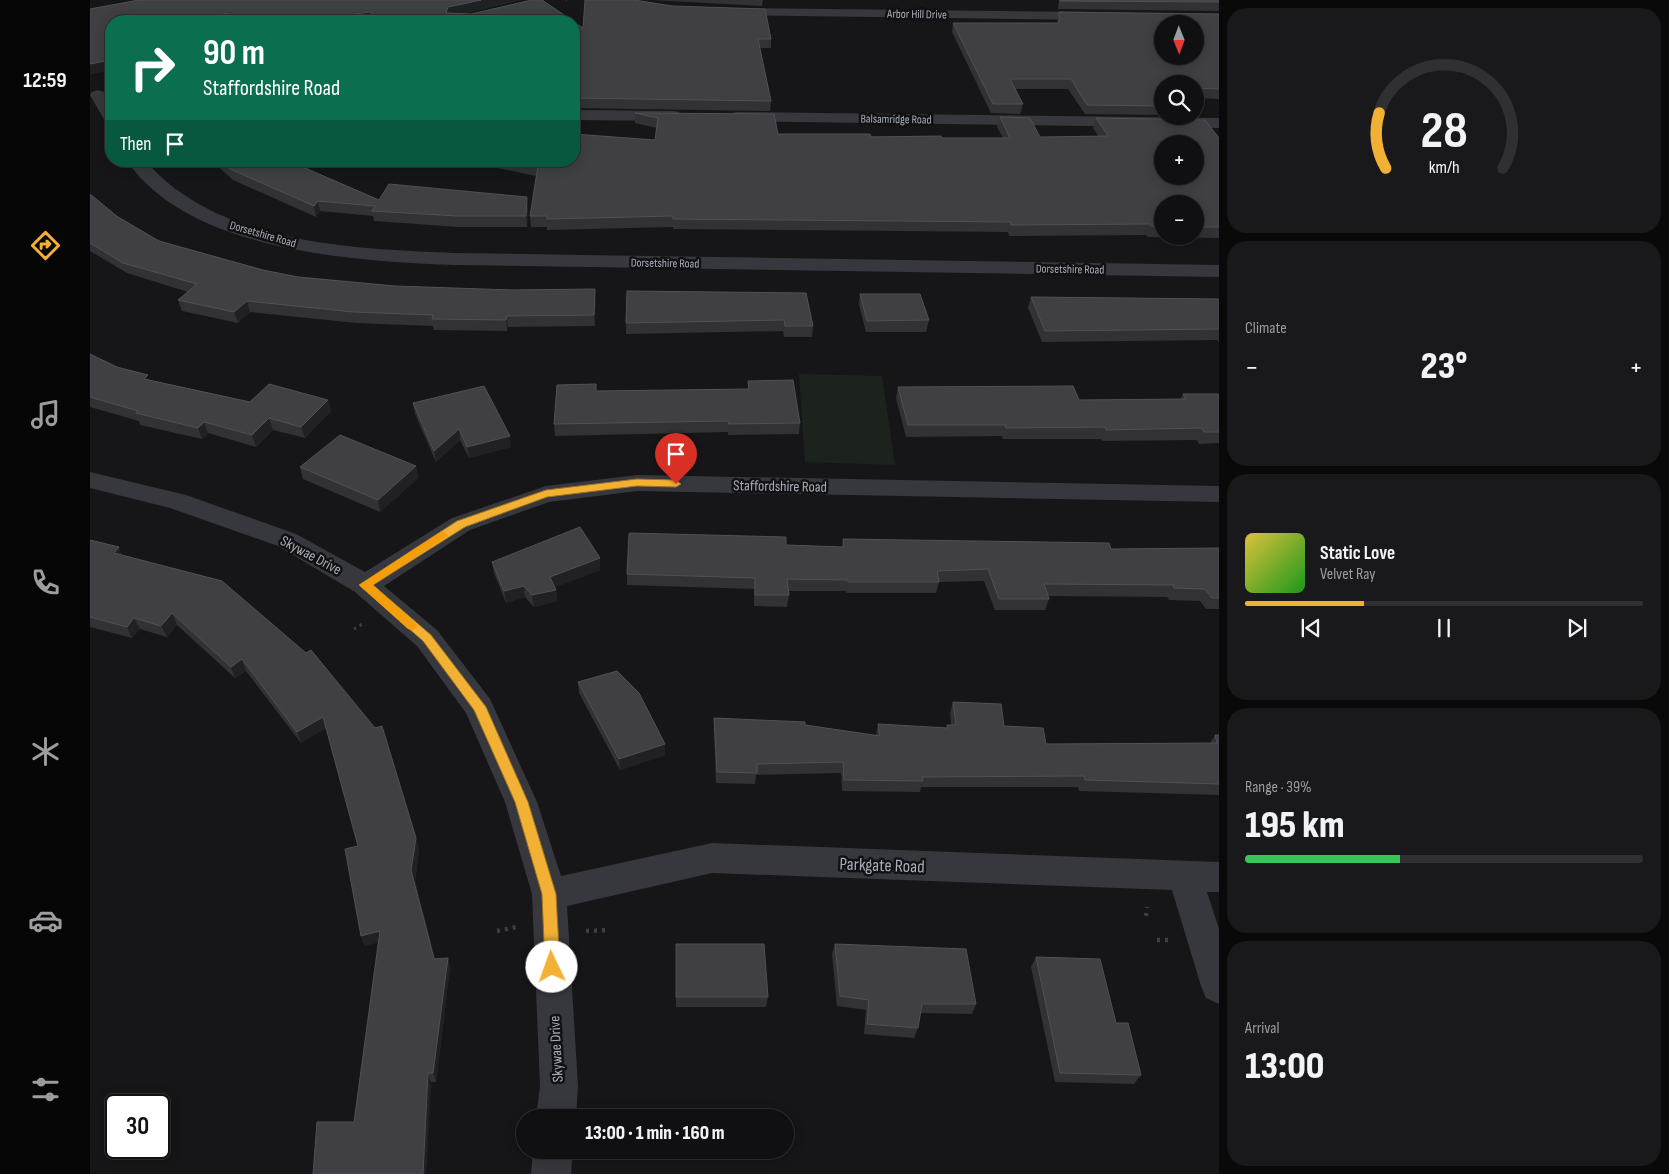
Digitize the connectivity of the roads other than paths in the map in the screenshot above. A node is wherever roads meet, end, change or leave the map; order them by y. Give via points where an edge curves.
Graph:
1 (803, 6) edge
2 (709, 11) edge
3 (1112, 16) edge
4 (580, 115) edge
5 (693, 116) edge
6 (723, 116) edge
7 (1219, 123) edge
8 (141, 167) edge
9 (1219, 271) edge
10 (90, 480) edge
11 (1219, 494) edge
12 (365, 585) junction
13 (1185, 876) junction
14 (1219, 877) edge
15 (549, 894) junction
16 (1219, 986) edge
17 (557, 1109) edge
18 (552, 1159) edge
19 (551, 1174) edge

1 - 2 street, Arbor Hill Drive
1 - 3 street, Arbor Hill Drive
4 - 5 street
6 - 7 street, Balsamridge Road
8 - 9 street, Dorsetshire Road via 159,187 192,208 236,228 292,244 369,256
10 - 12 street, Skywae Drive via 177,501 287,540
11 - 12 street, Staffordshire Road via 637,483 546,494 461,524
12 - 15 street, Skywae Drive via 427,638 479,707 521,802
13 - 14 street, Parkgate Road
13 - 15 street, Parkgate Road via 712,858
13 - 16 street
15 - 17 street, Skywae Drive via 559,1086
18 - 19 street

